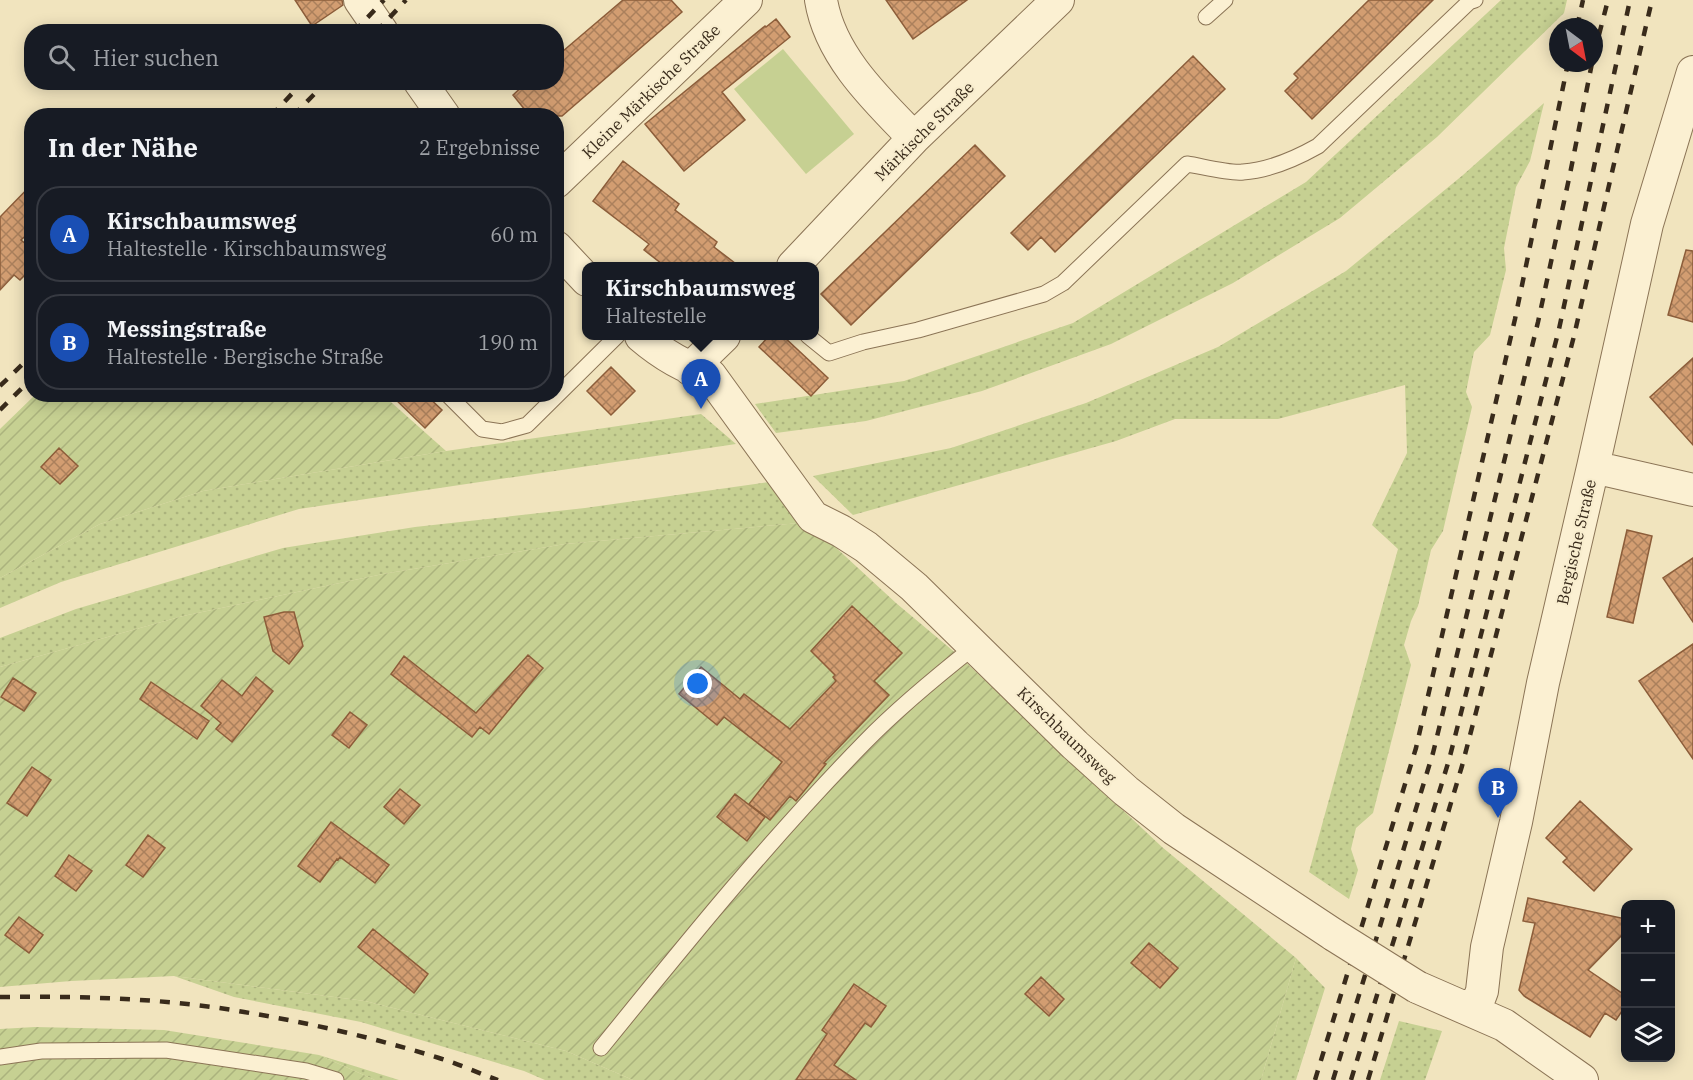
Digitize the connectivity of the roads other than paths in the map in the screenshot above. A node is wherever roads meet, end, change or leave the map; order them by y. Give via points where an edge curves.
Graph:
1 (360, 0) edge
2 (746, 0) edge
3 (821, 0) edge
4 (1058, 0) edge
5 (1225, 0) edge
6 (1475, 0) edge
7 (1206, 17) dead end
8 (376, 24) edge
9 (1693, 72) edge
10 (426, 90) edge
11 (438, 108) edge
12 (914, 138) junction
13 (564, 174) edge
14 (564, 256) edge
15 (798, 262) edge
16 (582, 275) edge
17 (613, 340) edge
18 (646, 340) edge
19 (720, 340) edge
20 (813, 340) edge
21 (690, 369) junction
22 (564, 389) edge
23 (455, 402) edge
24 (551, 402) edge
25 (1593, 467) junction
26 (1693, 490) edge
27 (975, 646) junction
28 (1465, 1007) junction
29 (601, 1048) dead end
30 (0, 1057) edge
31 (336, 1080) edge
32 (1582, 1080) edge

1 - 8 street
2 - 13 street, Kleine Märkische Straße
3 - 12 street via 831,33 846,59 875,98
4 - 12 street, Märkische Straße
5 - 7 lane
6 - 20 lane via 1318,146 1279,165 1241,173 1187,164 1063,283 1044,294 829,353
9 - 25 street, Bergische Straße via 1647,224
10 - 11 street
12 - 15 street, Märkische Straße
14 - 16 street
17 - 22 lane
18 - 21 street, Kirschbaumsweg
19 - 21 street
21 - 27 street, Kirschbaumsweg via 710,375 813,517 866,547
23 - 24 lane via 482,429 502,432 528,425
25 - 26 street
25 - 28 street, Bergische Straße via 1487,947 1482,991 1479,999
27 - 28 street, Kirschbaumsweg, bridge via 1075,745 1174,829 1417,987
27 - 29 lane via 866,740 707,917
28 - 32 street, Kirschbaumsweg via 1504,1025
30 - 31 lane via 41,1051 166,1050 306,1071

